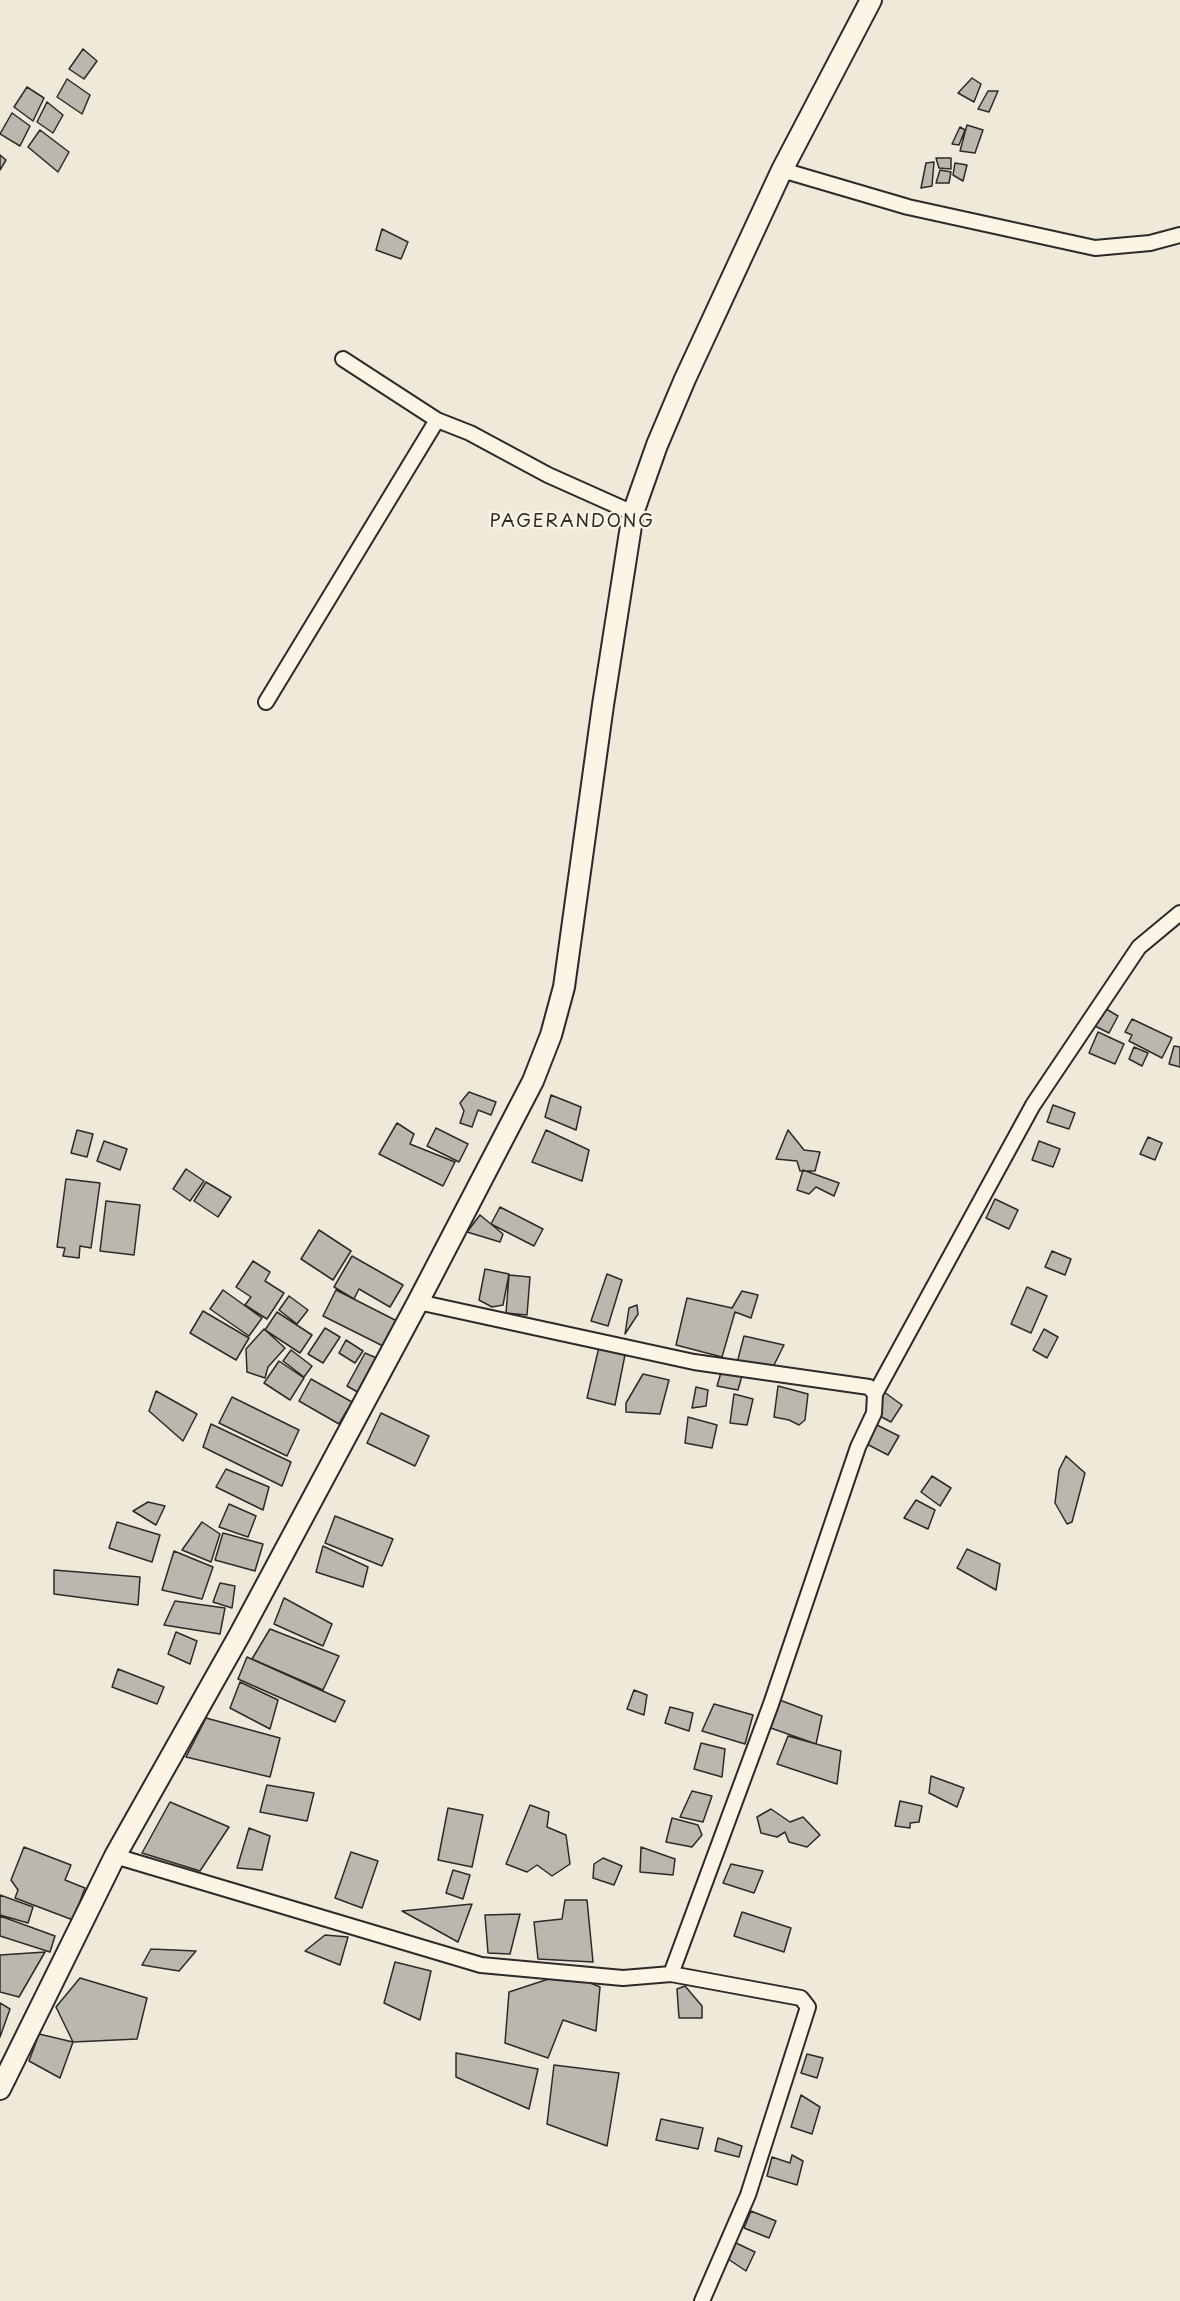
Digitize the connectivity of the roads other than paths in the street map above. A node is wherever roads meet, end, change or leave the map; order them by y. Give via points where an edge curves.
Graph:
1 (871, 0) edge
2 (782, 170) junction
3 (1180, 235) edge
4 (343, 359) dead end
5 (437, 420) junction
6 (633, 513) junction
7 (266, 702) dead end
8 (1180, 913) edge
9 (418, 1302) junction
10 (875, 1394) junction
11 (116, 1856) junction
12 (670, 1974) junction
13 (0, 2089) edge
14 (702, 2301) edge

1 - 2 street
2 - 3 street via 908,207 1095,248 1150,243
2 - 6 street via 685,379
4 - 5 street
5 - 6 street via 470,432 548,475
5 - 7 street
6 - 9 street via 564,987 551,1035 533,1081
8 - 10 street via 1139,947 1033,1105
9 - 10 street via 694,1362 869,1388
9 - 11 street
10 - 12 street via 874,1413 858,1447 771,1704
11 - 12 street via 481,1965 623,1978
11 - 13 street
12 - 14 street via 801,1998 808,2007 748,2195

